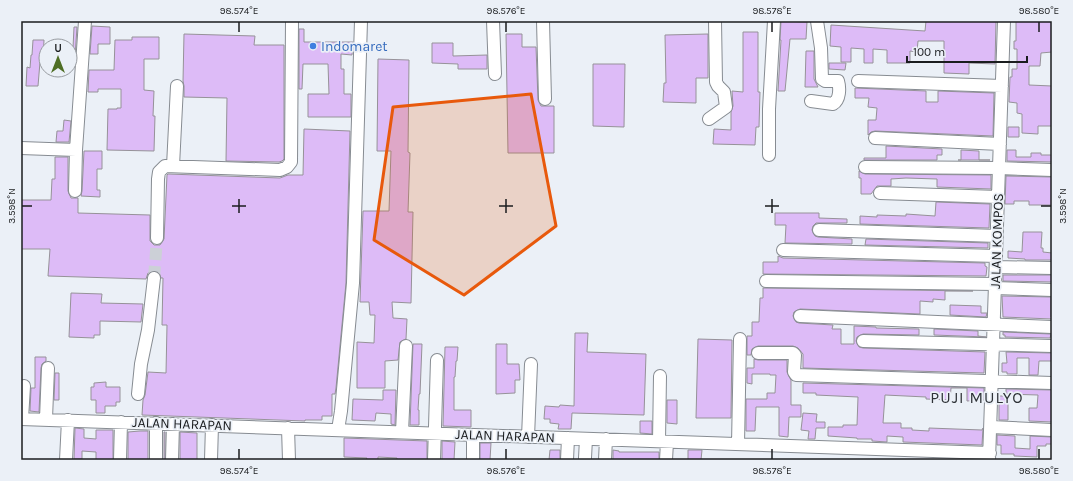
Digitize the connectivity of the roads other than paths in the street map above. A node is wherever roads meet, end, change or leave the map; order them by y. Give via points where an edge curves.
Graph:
1 (85, 21) edge
2 (292, 21) edge
3 (361, 21) edge
4 (493, 21) edge
5 (543, 21) edge
6 (715, 21) edge
7 (774, 21) edge
8 (817, 21) edge
9 (1004, 21) edge
10 (495, 74) dead end
11 (858, 81) dead end
12 (177, 86) dead end
13 (1002, 86) junction
14 (545, 99) dead end
15 (811, 102) dead end
16 (709, 119) dead end
17 (875, 138) dead end
18 (1000, 144) junction
19 (21, 148) edge
20 (76, 150) junction
21 (769, 155) dead end
22 (173, 166) junction
23 (865, 167) dead end
24 (999, 168) junction
25 (1052, 170) edge
26 (75, 190) dead end
27 (880, 193) dead end
28 (998, 197) junction
29 (819, 230) dead end
30 (997, 236) junction
31 (157, 238) tunnel mouth
32 (783, 250) dead end
33 (996, 262) junction
34 (1052, 268) edge
35 (154, 278) tunnel mouth
36 (766, 281) dead end
37 (995, 286) junction
38 (1052, 290) edge
39 (800, 316) dead end
40 (994, 325) junction
41 (1052, 327) edge
42 (740, 339) dead end
43 (863, 341) dead end
44 (993, 344) junction
45 (406, 346) dead end
46 (1052, 346) edge
47 (758, 353) dead end
48 (437, 360) dead end
49 (532, 364) dead end
50 (48, 368) dead end
51 (660, 376) dead end
52 (992, 381) junction
53 (1052, 383) edge
54 (24, 386) dead end
55 (138, 394) dead end
56 (341, 411) junction
57 (22, 419) edge
58 (46, 419) junction
59 (68, 420) junction
60 (121, 422) junction
61 (156, 423) junction
62 (173, 424) junction
63 (212, 425) junction
64 (991, 427) junction
65 (288, 428) junction
66 (319, 429) junction
67 (338, 430) junction
68 (1052, 430) edge
69 (402, 432) junction
70 (436, 433) junction
71 (474, 435) junction
72 (528, 437) junction
73 (568, 438) junction
74 (586, 439) junction
75 (606, 439) junction
76 (663, 441) junction
77 (738, 444) junction
78 (918, 455) edge
79 (990, 457) edge
80 (585, 458) dead end
81 (66, 460) edge
82 (120, 460) edge
83 (156, 460) edge
84 (172, 460) edge
85 (211, 460) edge
86 (289, 460) edge
87 (434, 460) edge
88 (473, 460) edge
89 (567, 460) edge
90 (605, 460) edge
91 (666, 460) edge

1 - 20 street
2 - 22 street via 291,162 287,167 280,170
3 - 56 street via 353,283
4 - 10 street
5 - 14 street
6 - 16 street via 716,82 724,92 727,104
7 - 21 street
8 - 15 street via 822,79 838,81 838,100 833,104
9 - 13 street, JALAN KOMPOS
11 - 13 street
12 - 22 street
13 - 18 street, JALAN KOMPOS
17 - 18 street
18 - 24 street, JALAN KOMPOS
19 - 20 street
20 - 26 street
22 - 31 street via 165,166 159,172
23 - 24 street
24 - 25 street
24 - 28 street, JALAN KOMPOS
27 - 28 street
28 - 30 street, JALAN KOMPOS
29 - 30 street
30 - 33 street, JALAN KOMPOS
32 - 33 street
33 - 34 street
33 - 37 street, JALAN KOMPOS
35 - 55 street
36 - 37 street
37 - 38 street
37 - 40 street, JALAN KOMPOS
39 - 40 street
40 - 41 street
40 - 44 street, JALAN KOMPOS
42 - 77 street
43 - 44 street
44 - 46 street
44 - 52 street, JALAN KOMPOS
45 - 69 street
47 - 52 street via 793,353 796,375
48 - 70 street
49 - 72 street
50 - 58 street
51 - 76 street
52 - 53 street
52 - 64 street, JALAN KOMPOS
54 - 57 street
56 - 66 street
56 - 67 street
57 - 58 street, JALAN HARAPAN
58 - 59 street, JALAN HARAPAN
59 - 60 street, JALAN HARAPAN
59 - 81 street
60 - 61 street, JALAN HARAPAN
60 - 82 street
61 - 62 street, JALAN HARAPAN
61 - 83 street
62 - 63 street, JALAN HARAPAN
62 - 84 street
63 - 65 street, JALAN HARAPAN
63 - 85 street
64 - 68 street
64 - 79 street, JALAN KOMPOS
65 - 66 street, JALAN HARAPAN
65 - 86 street
66 - 67 street, JALAN HARAPAN
67 - 69 street, JALAN HARAPAN
69 - 70 street, JALAN HARAPAN
70 - 71 street, JALAN HARAPAN
70 - 87 street
71 - 72 street, JALAN HARAPAN
71 - 88 street
72 - 73 street, JALAN HARAPAN
73 - 74 street, JALAN HARAPAN
73 - 89 street
74 - 75 street, JALAN HARAPAN
74 - 80 street
75 - 76 street, JALAN HARAPAN
75 - 90 street
76 - 77 street, JALAN HARAPAN
76 - 91 street
77 - 78 street, JALAN HARAPAN
78 - 79 street, JALAN HARAPAN

